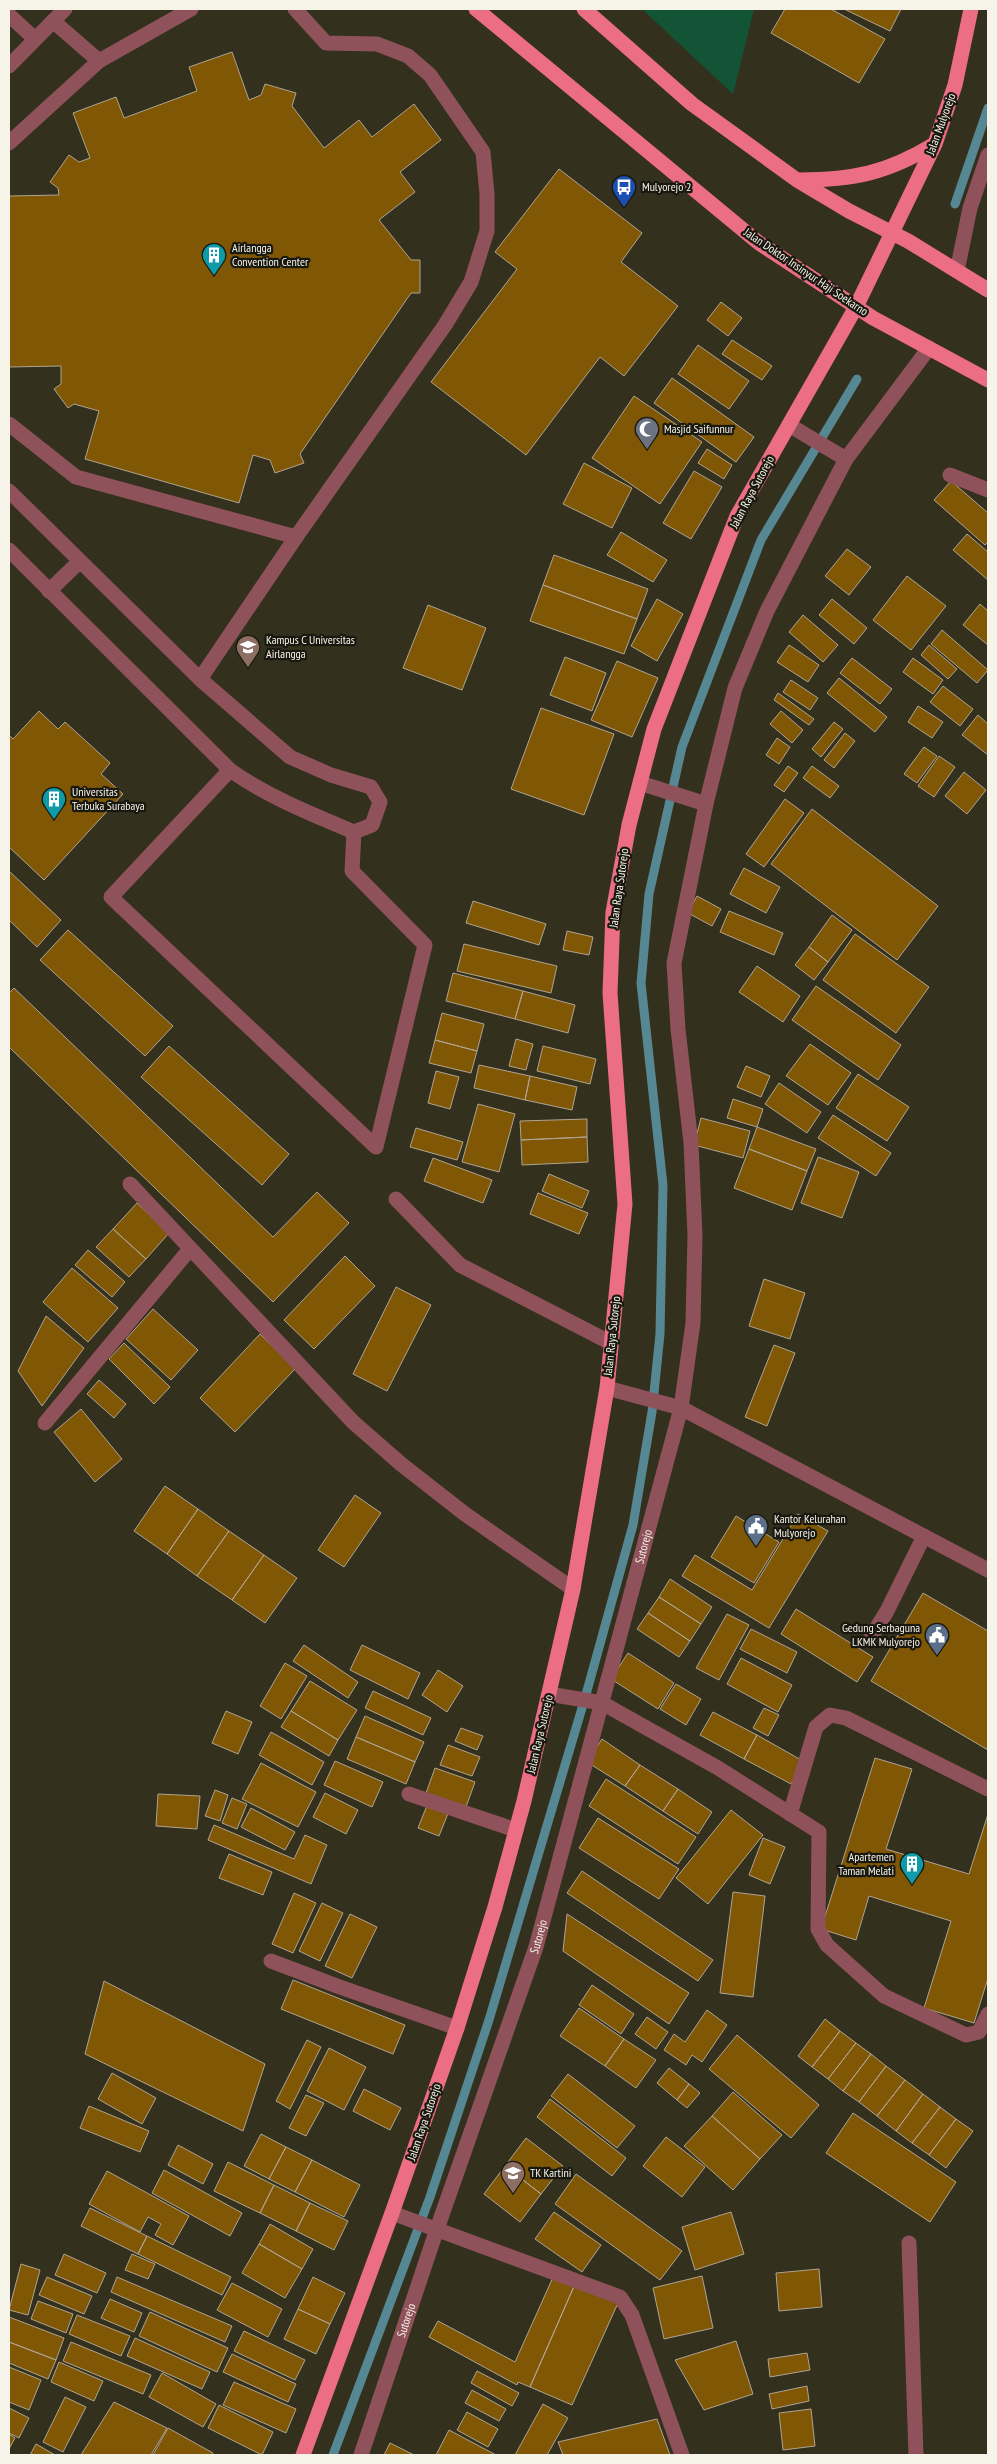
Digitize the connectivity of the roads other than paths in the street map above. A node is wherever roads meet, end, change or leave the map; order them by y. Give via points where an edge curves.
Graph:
1 (12, 9) edge
2 (65, 9) edge
3 (191, 9) edge
4 (295, 9) edge
5 (476, 9) edge
6 (584, 9) edge
7 (971, 9) edge
8 (9, 14) edge
9 (53, 21) junction
10 (35, 40) junction
11 (99, 61) junction
12 (9, 66) edge
13 (9, 143) edge
14 (935, 144) junction
15 (988, 155) edge
16 (797, 180) junction
17 (893, 233) junction
18 (957, 271) junction
19 (988, 290) edge
20 (856, 307) junction
21 (929, 348) junction
22 (988, 380) edge
23 (9, 424) edge
24 (796, 428) junction
25 (842, 456) junction
26 (950, 475) dead end
27 (988, 490) edge
28 (9, 491) edge
29 (296, 537) junction
30 (9, 550) edge
31 (80, 561) junction
32 (49, 590) junction
33 (200, 679) junction
34 (230, 770) junction
35 (640, 783) junction
36 (706, 804) junction
37 (354, 832) junction
38 (130, 1184) dead end
39 (396, 1199) dead end
40 (190, 1249) junction
41 (611, 1343) junction
42 (607, 1388) junction
43 (675, 1406) junction
44 (45, 1423) dead end
45 (924, 1536) junction
46 (988, 1570) edge
47 (573, 1589) junction
48 (871, 1637) dead end
49 (554, 1695) junction
50 (597, 1702) junction
51 (988, 1789) edge
52 (409, 1794) dead end
53 (790, 1814) junction
54 (516, 1830) junction
55 (271, 1960) dead end
56 (988, 2014) edge
57 (456, 2028) junction
58 (396, 2214) junction
59 (433, 2228) junction
60 (909, 2243) dead end
61 (303, 2455) edge
62 (360, 2455) edge
63 (682, 2455) edge
64 (916, 2455) edge

1 - 8 street
2 - 9 street
3 - 11 street
4 - 29 street via 326,42 377,44 408,56 430,75 483,152 487,194 487,231 471,282 445,325
5 - 20 main road, Jalan Doktor Insinyur Haji Soekarno via 759,243
6 - 16 main road via 692,104
7 - 14 main road, Jalan Mulyorejo via 954,85
8 - 10 street
9 - 10 street
9 - 11 street
10 - 12 street
11 - 13 street
14 - 16 main road via 909,159 867,175 838,180
14 - 17 main road, Jalan Mulyorejo
15 - 18 street via 970,208
16 - 17 main road
17 - 18 main road
17 - 20 main road, Jalan Raya Sutorejo
18 - 19 main road
20 - 21 main road, Jalan Doktor Insinyur Haji Soekarno
20 - 24 main road, Jalan Raya Sutorejo
21 - 22 main road, Jalan Doktor Insinyur Haji Soekarno
21 - 25 street, Sutorejo
23 - 29 street via 76,477
24 - 25 street
24 - 35 main road, Jalan Raya Sutorejo via 736,516 654,729
25 - 36 street, Sutorejo via 767,611 735,688
26 - 27 street
28 - 31 street
29 - 33 street
30 - 32 street
31 - 32 street
31 - 33 street
32 - 34 street
33 - 37 street via 290,756 331,775 371,787 380,802 372,824
34 - 37 street via 250,785 288,804
34 - 37 street via 111,897 376,1147 425,945 352,871
35 - 36 street
35 - 41 main road, Jalan Raya Sutorejo via 613,912 610,993 625,1204
36 - 43 street, Sutorejo via 674,963 691,1143 695,1236 693,1323
38 - 40 street
39 - 41 street via 460,1265
40 - 44 street
40 - 47 street via 353,1422 465,1514
41 - 42 main road, Jalan Raya Sutorejo
42 - 43 street
42 - 47 main road, Jalan Raya Sutorejo
43 - 45 street
43 - 50 street, Sutorejo
45 - 46 street
45 - 48 street
47 - 49 main road, Jalan Raya Sutorejo
49 - 50 street
49 - 54 main road, Jalan Raya Sutorejo
50 - 53 street via 718,1768
50 - 59 street, Sutorejo via 536,1948
51 - 53 street via 846,1718 830,1716 816,1727
52 - 54 street
53 - 56 street via 819,1832 818,1929 827,1945 884,1996 966,2035 980,2032
54 - 57 main road, Jalan Raya Sutorejo
55 - 57 street
57 - 58 main road, Jalan Raya Sutorejo
58 - 59 street
58 - 61 main road, Jalan Raya Sutorejo
59 - 62 street, Sutorejo
59 - 63 street via 603,2289 624,2300
60 - 64 street

